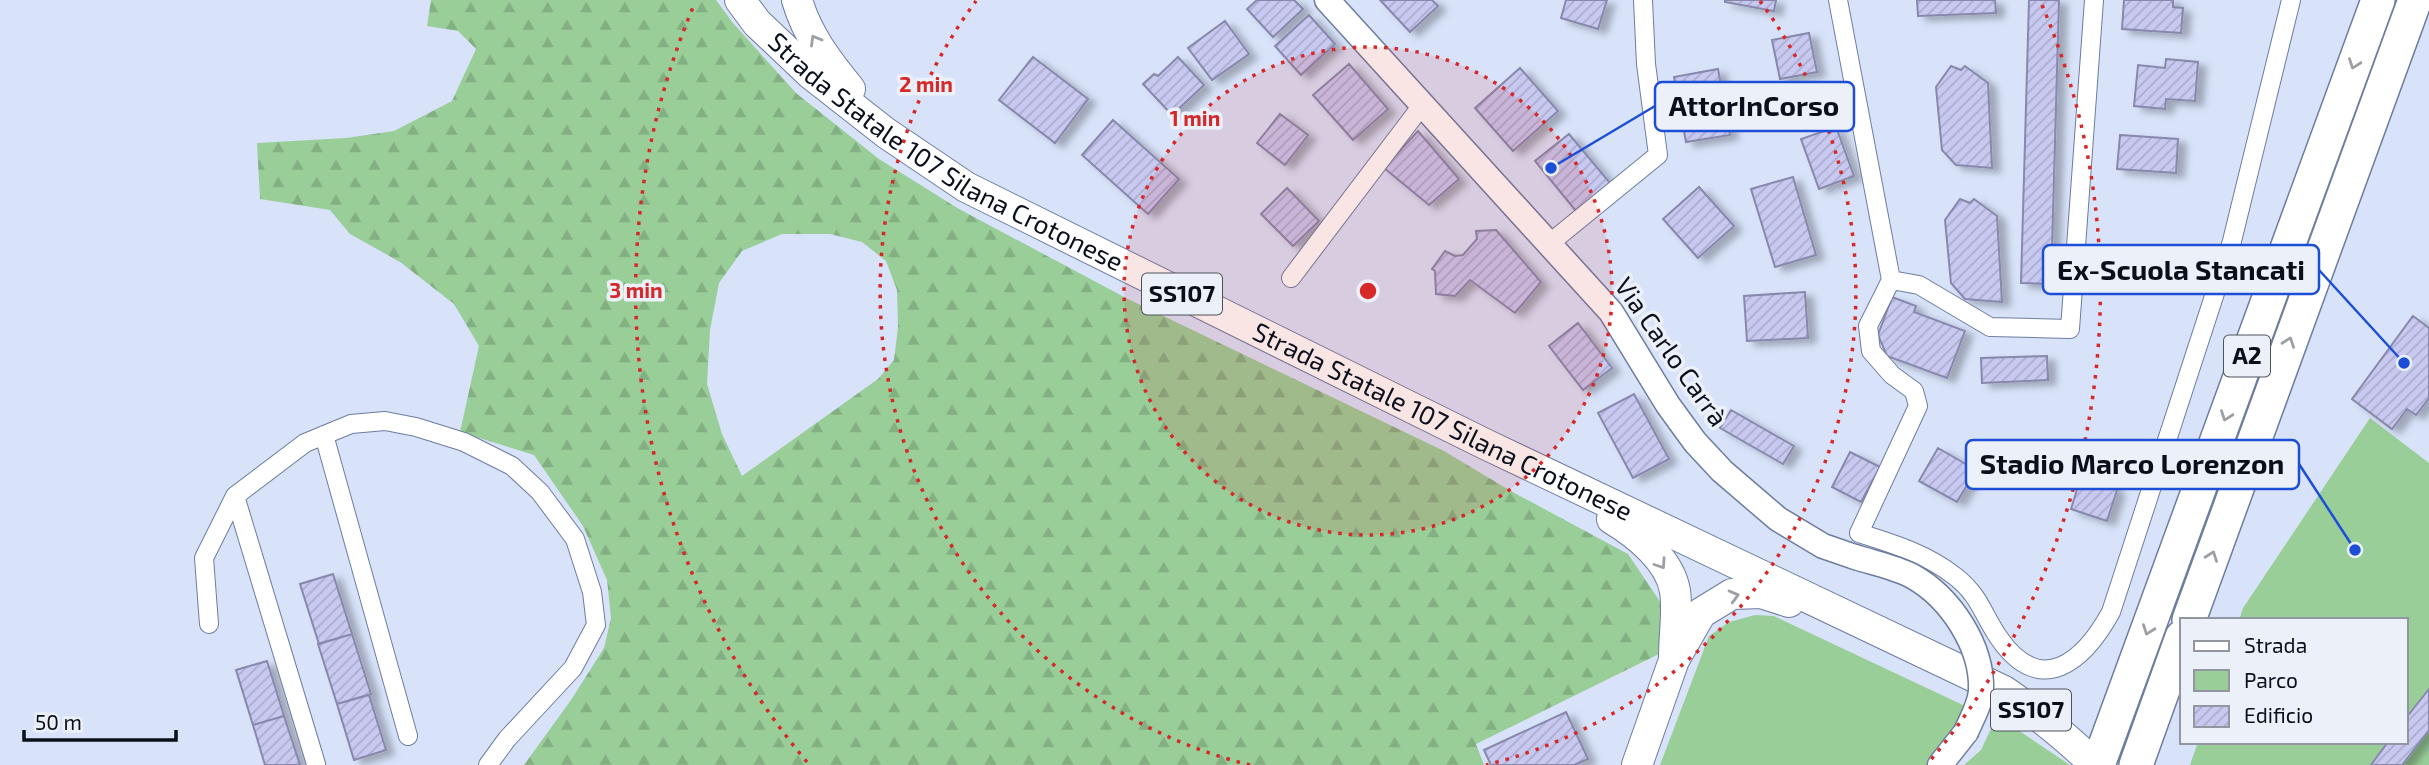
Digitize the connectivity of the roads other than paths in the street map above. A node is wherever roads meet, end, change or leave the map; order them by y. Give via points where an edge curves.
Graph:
1 (740, 0) edge
2 (797, 0) edge
3 (1327, 0) edge
4 (1643, 0) edge
5 (1838, 0) edge
6 (2094, 0) edge
7 (2291, 0) edge
8 (2378, 0) edge
9 (2415, 0) edge
10 (1423, 104) junction
11 (886, 133) junction
12 (1550, 243) junction
13 (1291, 278) dead end
14 (1891, 280) junction
15 (324, 435) junction
16 (1485, 444) junction
17 (235, 496) junction
18 (1857, 545) junction
19 (2190, 618) edge
20 (209, 624) dead end
21 (1869, 628) junction
22 (2180, 643) edge
23 (1674, 660) junction
24 (408, 736) dead end
25 (316, 764) edge
26 (488, 765) edge
27 (1637, 765) edge
28 (1940, 765) edge
29 (2097, 765) edge
30 (2136, 765) edge

1 - 11 highway, Strada Statale 107 Silana Crotonese / SS107 via 757,23 812,75
11 -> 2 highway via 826,60
3 - 10 main road, Via Carlo Carrà
4 - 12 street via 1658,155
5 - 14 street
6 - 14 street via 2070,329 1990,327 1919,285
7 - 18 street via 2232,241 2111,612 2097,637 2056,669 2037,670 2018,662 1998,638 1980,601 1958,578 1914,550
8 -> 29 highway, A2
19 -> 9 highway, A2
10 - 12 main road, Via Carlo Carrà
10 - 13 street
11 - 16 highway, Strada Statale 107 Silana Crotonese / SS107 via 966,187
12 - 18 main road, Via Carlo Carrà via 1611,312 1668,405 1722,471 1778,519 1823,546
14 - 18 street via 1868,326 1871,351 1914,391 1918,406
15 - 17 street via 305,443
15 - 24 street
15 - 26 street via 351,424 385,421 464,442 512,466 540,492 575,539 592,592 596,625 573,668
16 - 21 highway, Strada Statale 107 Silana Crotonese / SS107
16 -> 23 highway via 1630,530 1663,562 1675,590
17 - 20 street via 204,558
17 - 25 street
18 - 28 main road, Via Carlo Carrà, bridge via 1920,581 1945,603 1972,644 1981,692 1966,732
23 -> 21 highway via 1700,613 1732,594 1761,593
21 - 29 highway, Strada Statale 107 Silana Crotonese / SS107 via 2004,691
22 - 30 highway
23 - 27 highway

